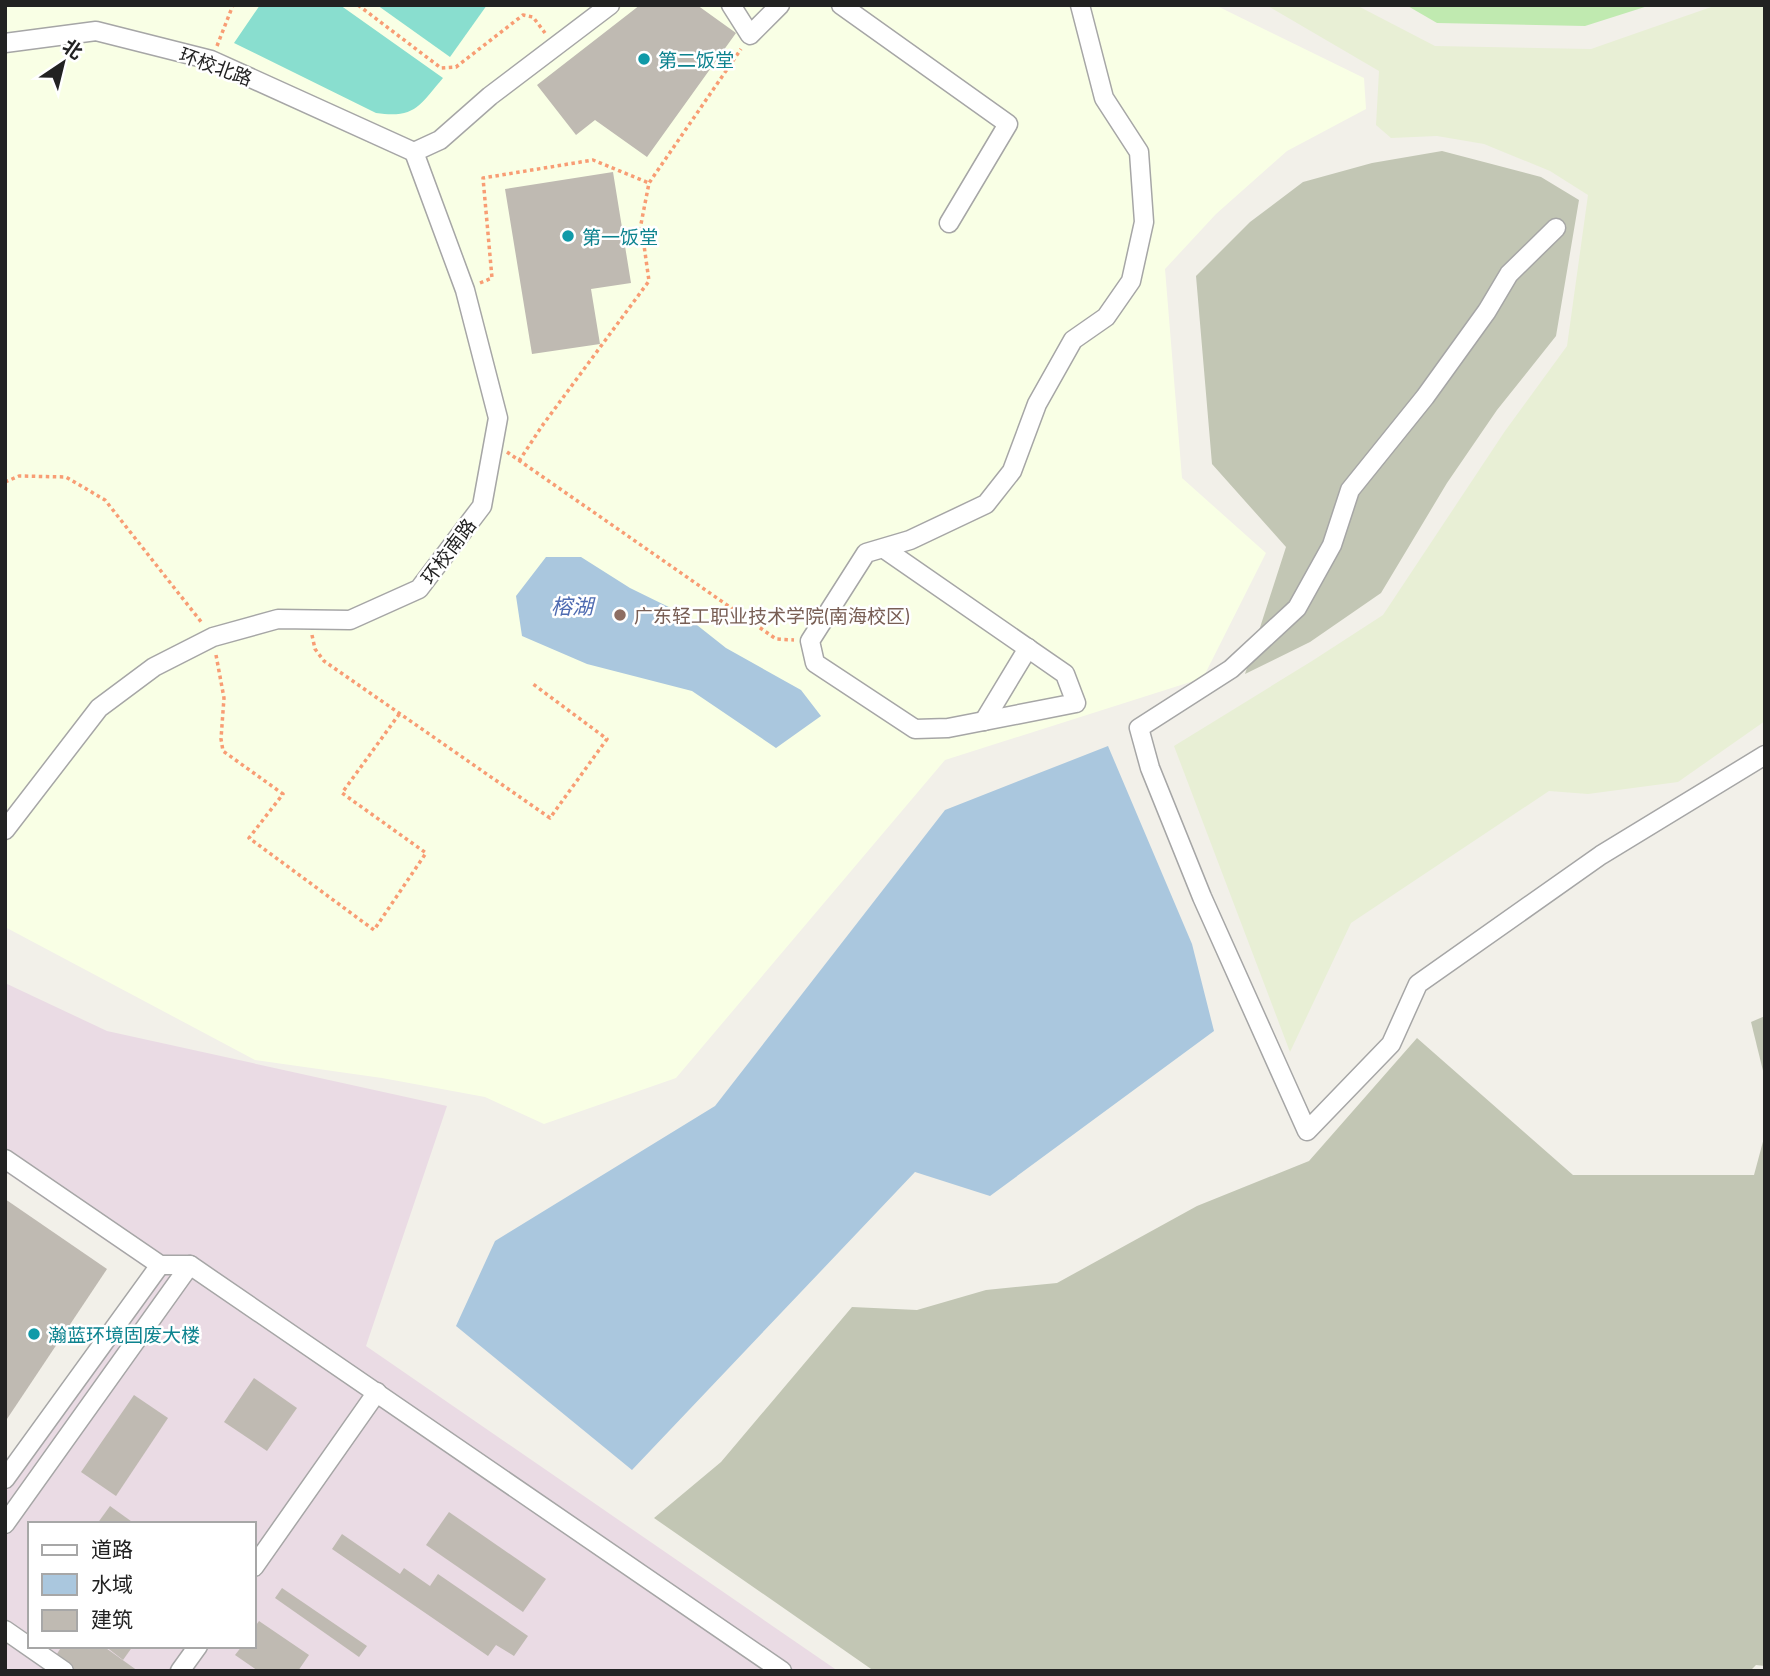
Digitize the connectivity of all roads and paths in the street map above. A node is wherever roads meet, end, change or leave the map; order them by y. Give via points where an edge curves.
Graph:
1 (233, 5) edge
2 (358, 5) edge
3 (610, 5) edge
4 (732, 5) edge
5 (780, 5) edge
6 (841, 5) edge
7 (1080, 5) edge
8 (750, 35) junction
9 (5, 43) edge
10 (554, 46) junction
11 (211, 60) junction
12 (414, 152) junction
13 (649, 183) junction
14 (949, 223) dead end
15 (1556, 228) dead end
16 (465, 290) junction
17 (493, 443) junction
18 (519, 461) junction
19 (5, 482) edge
20 (883, 548) junction
21 (309, 620) junction
22 (213, 637) junction
23 (810, 641) junction
24 (1028, 648) junction
25 (533, 684) dead end
26 (400, 713) junction
27 (985, 721) junction
28 (1765, 755) edge
29 (5, 830) edge
30 (5, 1160) edge
31 (160, 1265) junction
32 (190, 1265) junction
33 (377, 1392) junction
34 (5, 1479) edge
35 (5, 1524) edge
36 (256, 1564) edge
37 (5, 1630) edge
38 (28, 1646) edge
39 (30, 1648) edge
40 (197, 1648) edge
41 (61, 1670) edge
42 (180, 1671) edge
43 (782, 1671) edge

1 - 11 path
2 - 10 path via 441,68 456,66 523,15 533,17
3 - 10 street
4 - 8 street
5 - 8 street
6 - 14 street via 1008,124
7 - 20 street via 1104,98 1139,152 1144,222 1131,281 1106,317 1073,340 1037,404 1012,471 986,504
8 - 13 path
9 - 11 street, 环校北路 via 96,31
10 - 12 street via 440,140
11 - 12 street, 环校北路
12 - 16 street, 环校南路
13 - 16 path via 593,160 483,177 492,278
13 - 18 path via 641,224 649,281
15 - 28 street via 1509,274 1425,397 1350,491 1332,545 1297,608 1231,669 1139,728 1150,768 1202,897 1307,1131 1391,1044 1418,984 1601,855
16 - 17 street, 环校南路 via 498,418
17 - 18 path
17 - 21 street, 环校南路 via 482,506 419,589 350,620
18 - 23 path via 776,639
19 - 22 path via 19,476 66,477 106,500
20 - 23 street via 866,553
20 - 24 street
21 - 22 street, 环校南路 via 278,619
21 - 26 path via 314,649 324,661
22 - 26 path via 224,698 223,751 283,794 249,838 374,930 426,853 342,793
22 - 29 street, 环校南路 via 154,667 99,708
23 - 27 street via 815,663 915,729
24 - 27 street
24 - 27 street via 1065,674 1076,704
25 - 26 path via 607,739 550,818
30 - 31 street
31 - 32 street
31 - 34 street
32 - 33 street
32 - 35 street
33 - 36 street
33 - 43 street
37 - 38 street
39 - 41 street
40 - 42 street

